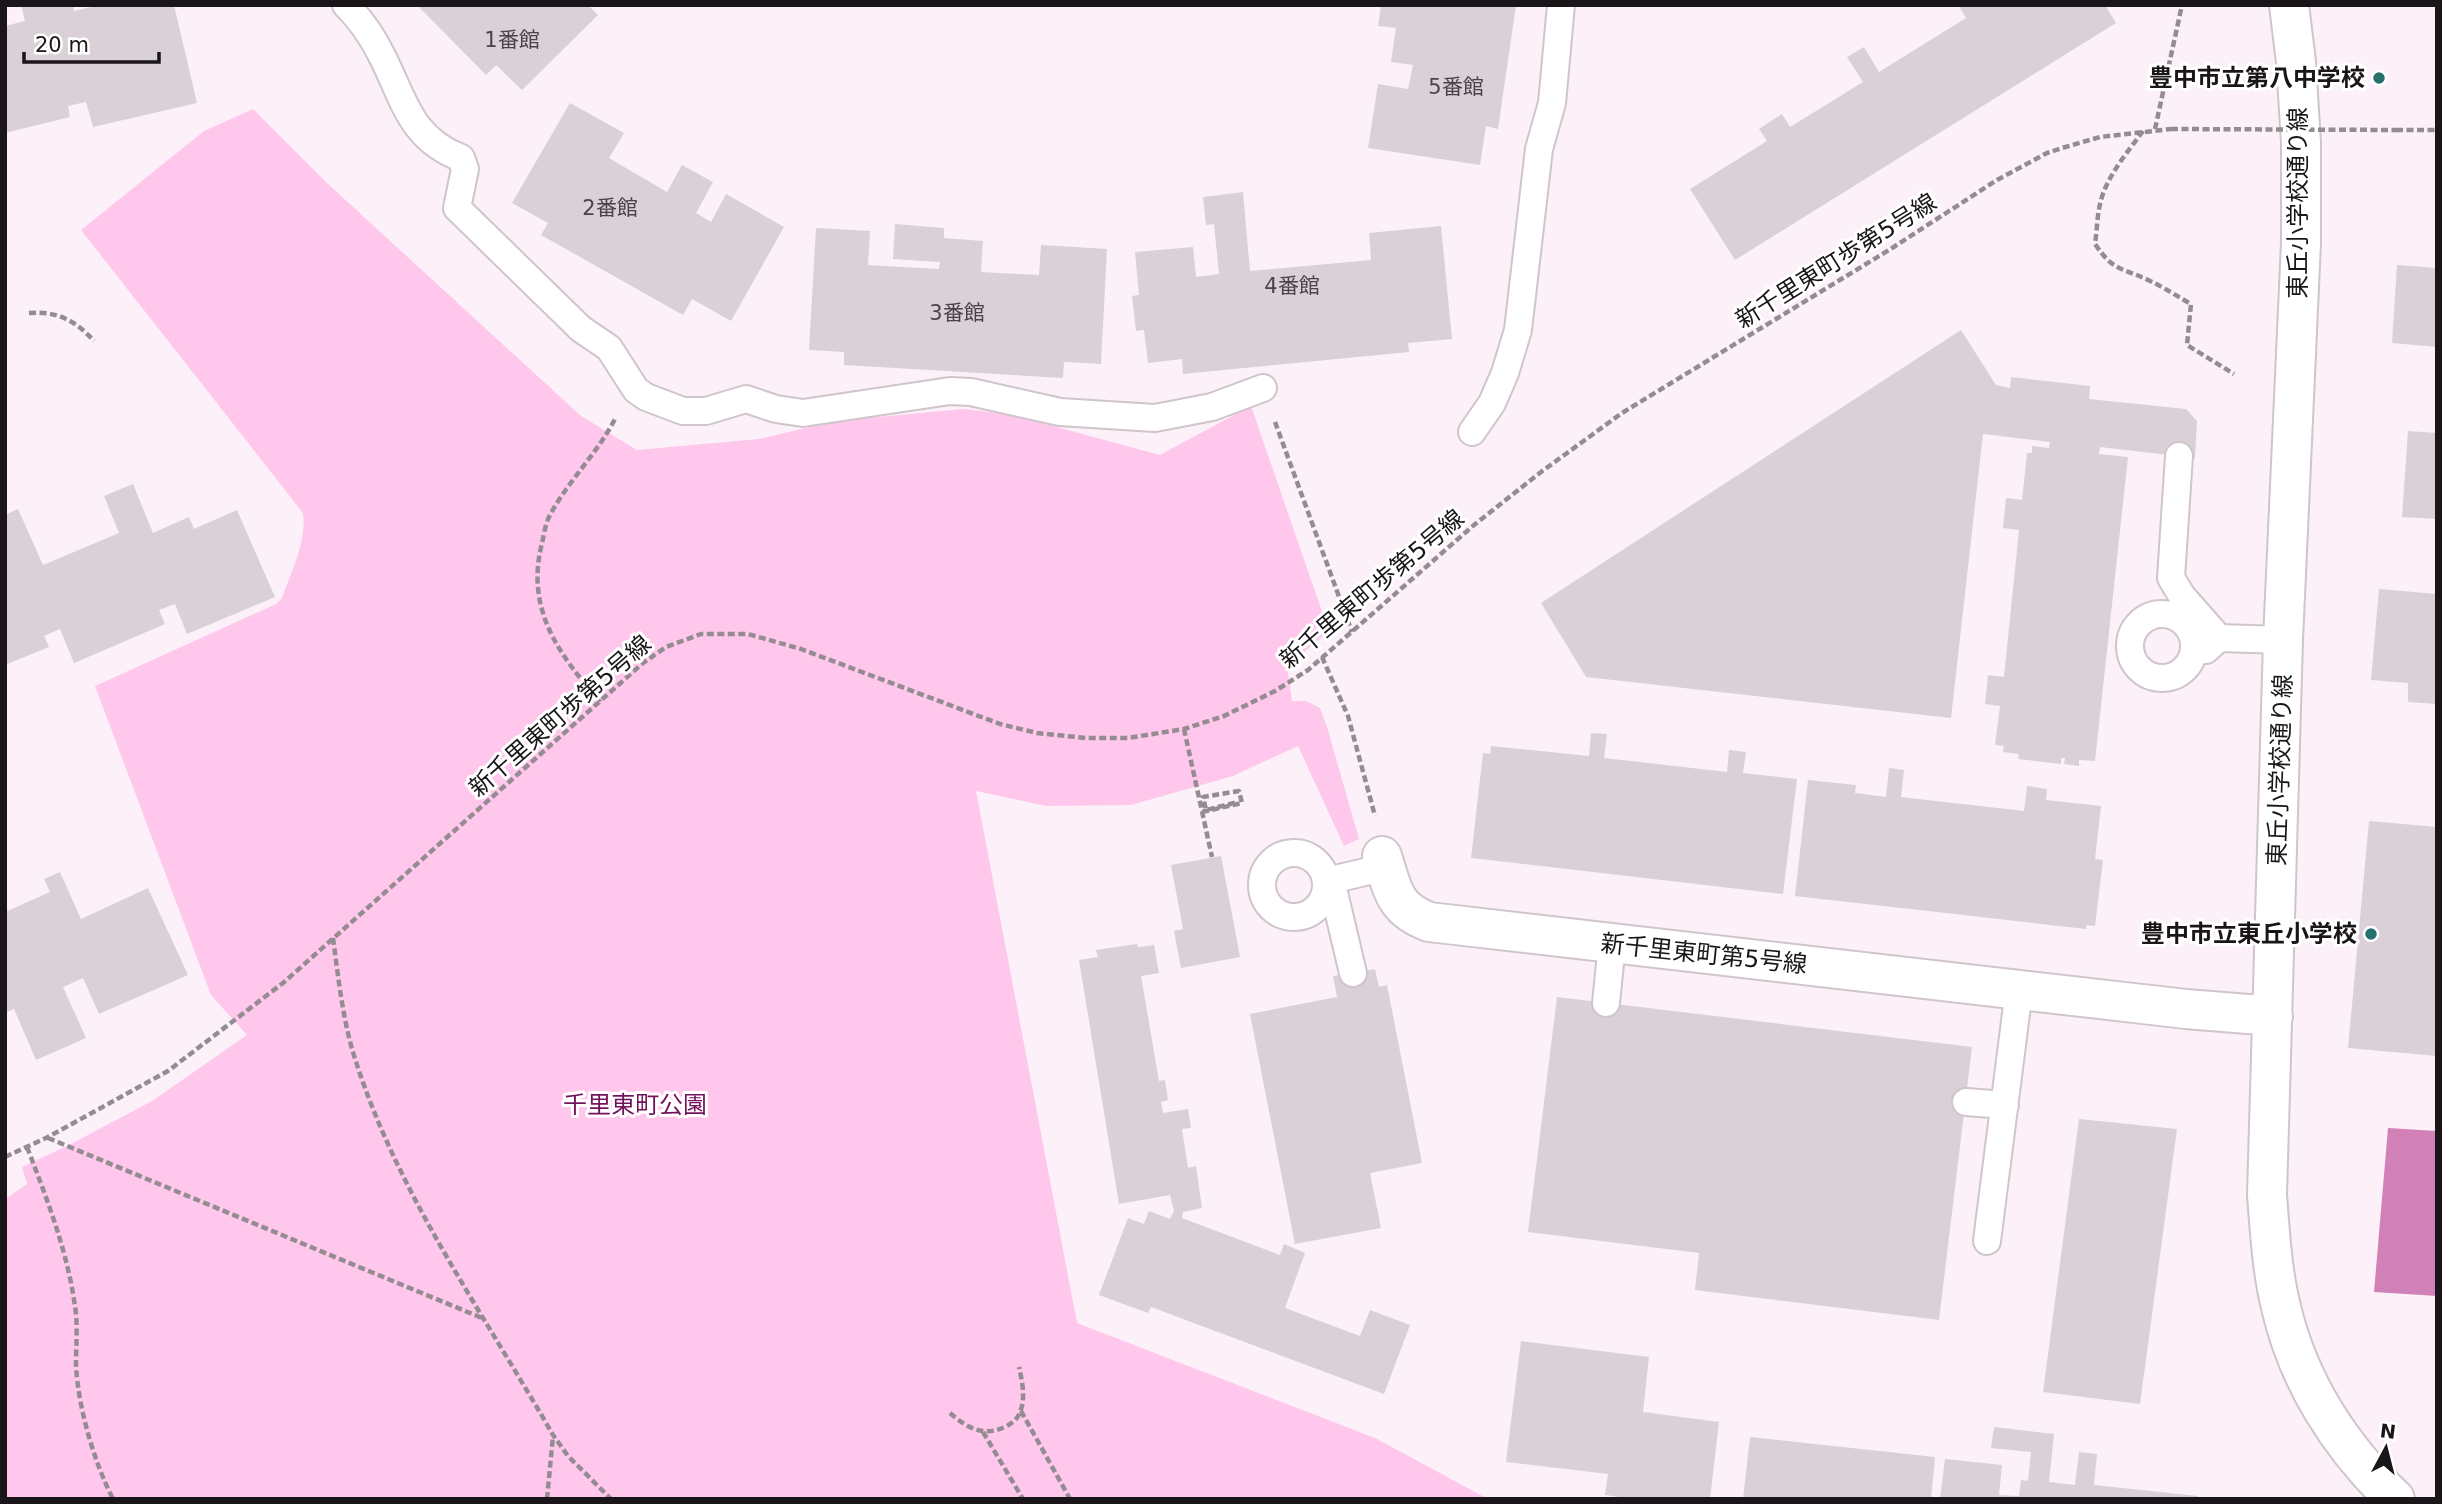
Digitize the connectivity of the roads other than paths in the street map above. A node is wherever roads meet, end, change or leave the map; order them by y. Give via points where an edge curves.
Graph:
1 (346, 5) edge
2 (1561, 5) edge
3 (2289, 5) edge
4 (1263, 388) road end
5 (1472, 432) dead end
6 (2179, 456) dead end
7 (2171, 578) junction
8 (2138, 625) junction
9 (2219, 638) junction
10 (2283, 639) junction
11 (2186, 667) junction
12 (1384, 862) joint
13 (1612, 944) junction
14 (1353, 973) dead end
15 (2019, 990) junction
16 (1606, 1003) dead end
17 (2273, 1016) junction
18 (1966, 1102) dead end
19 (2005, 1105) junction
20 (1987, 1241) dead end
21 (2395, 1499) edge

1 - 4 lane via 380,53 414,123 446,152 461,158 465,169 457,208 581,329 609,348 636,390 646,397 683,411 706,411 746,399 803,413 950,391 1060,412 1155,418 1212,407
2 - 5 lane via 1552,103 1539,149 1518,330 1492,403
3 - 10 street, 東丘小学校通り線 via 2301,143 2301,243
6 - 7 lane
7 - 8 lane
7 - 9 lane
8 - 11 lane via 2160,614 2183,622 2194,644
8 - 11 lane via 2130,648 2141,670 2164,678
9 - 10 lane
9 - 11 lane
10 - 17 street, 東丘小学校通り線
12 - 13 street, 新千里東町第5号線 via 1397,901 1429,922
12 - 14 lane via 1328,881
13 - 15 street, 新千里東町第5号線
13 - 16 lane
15 - 17 street, 新千里東町第5号線
15 - 19 lane
17 - 21 street, 東丘小学校通り線 via 2267,1195 2280,1306 2313,1394 2353,1454
18 - 19 lane
19 - 20 lane

